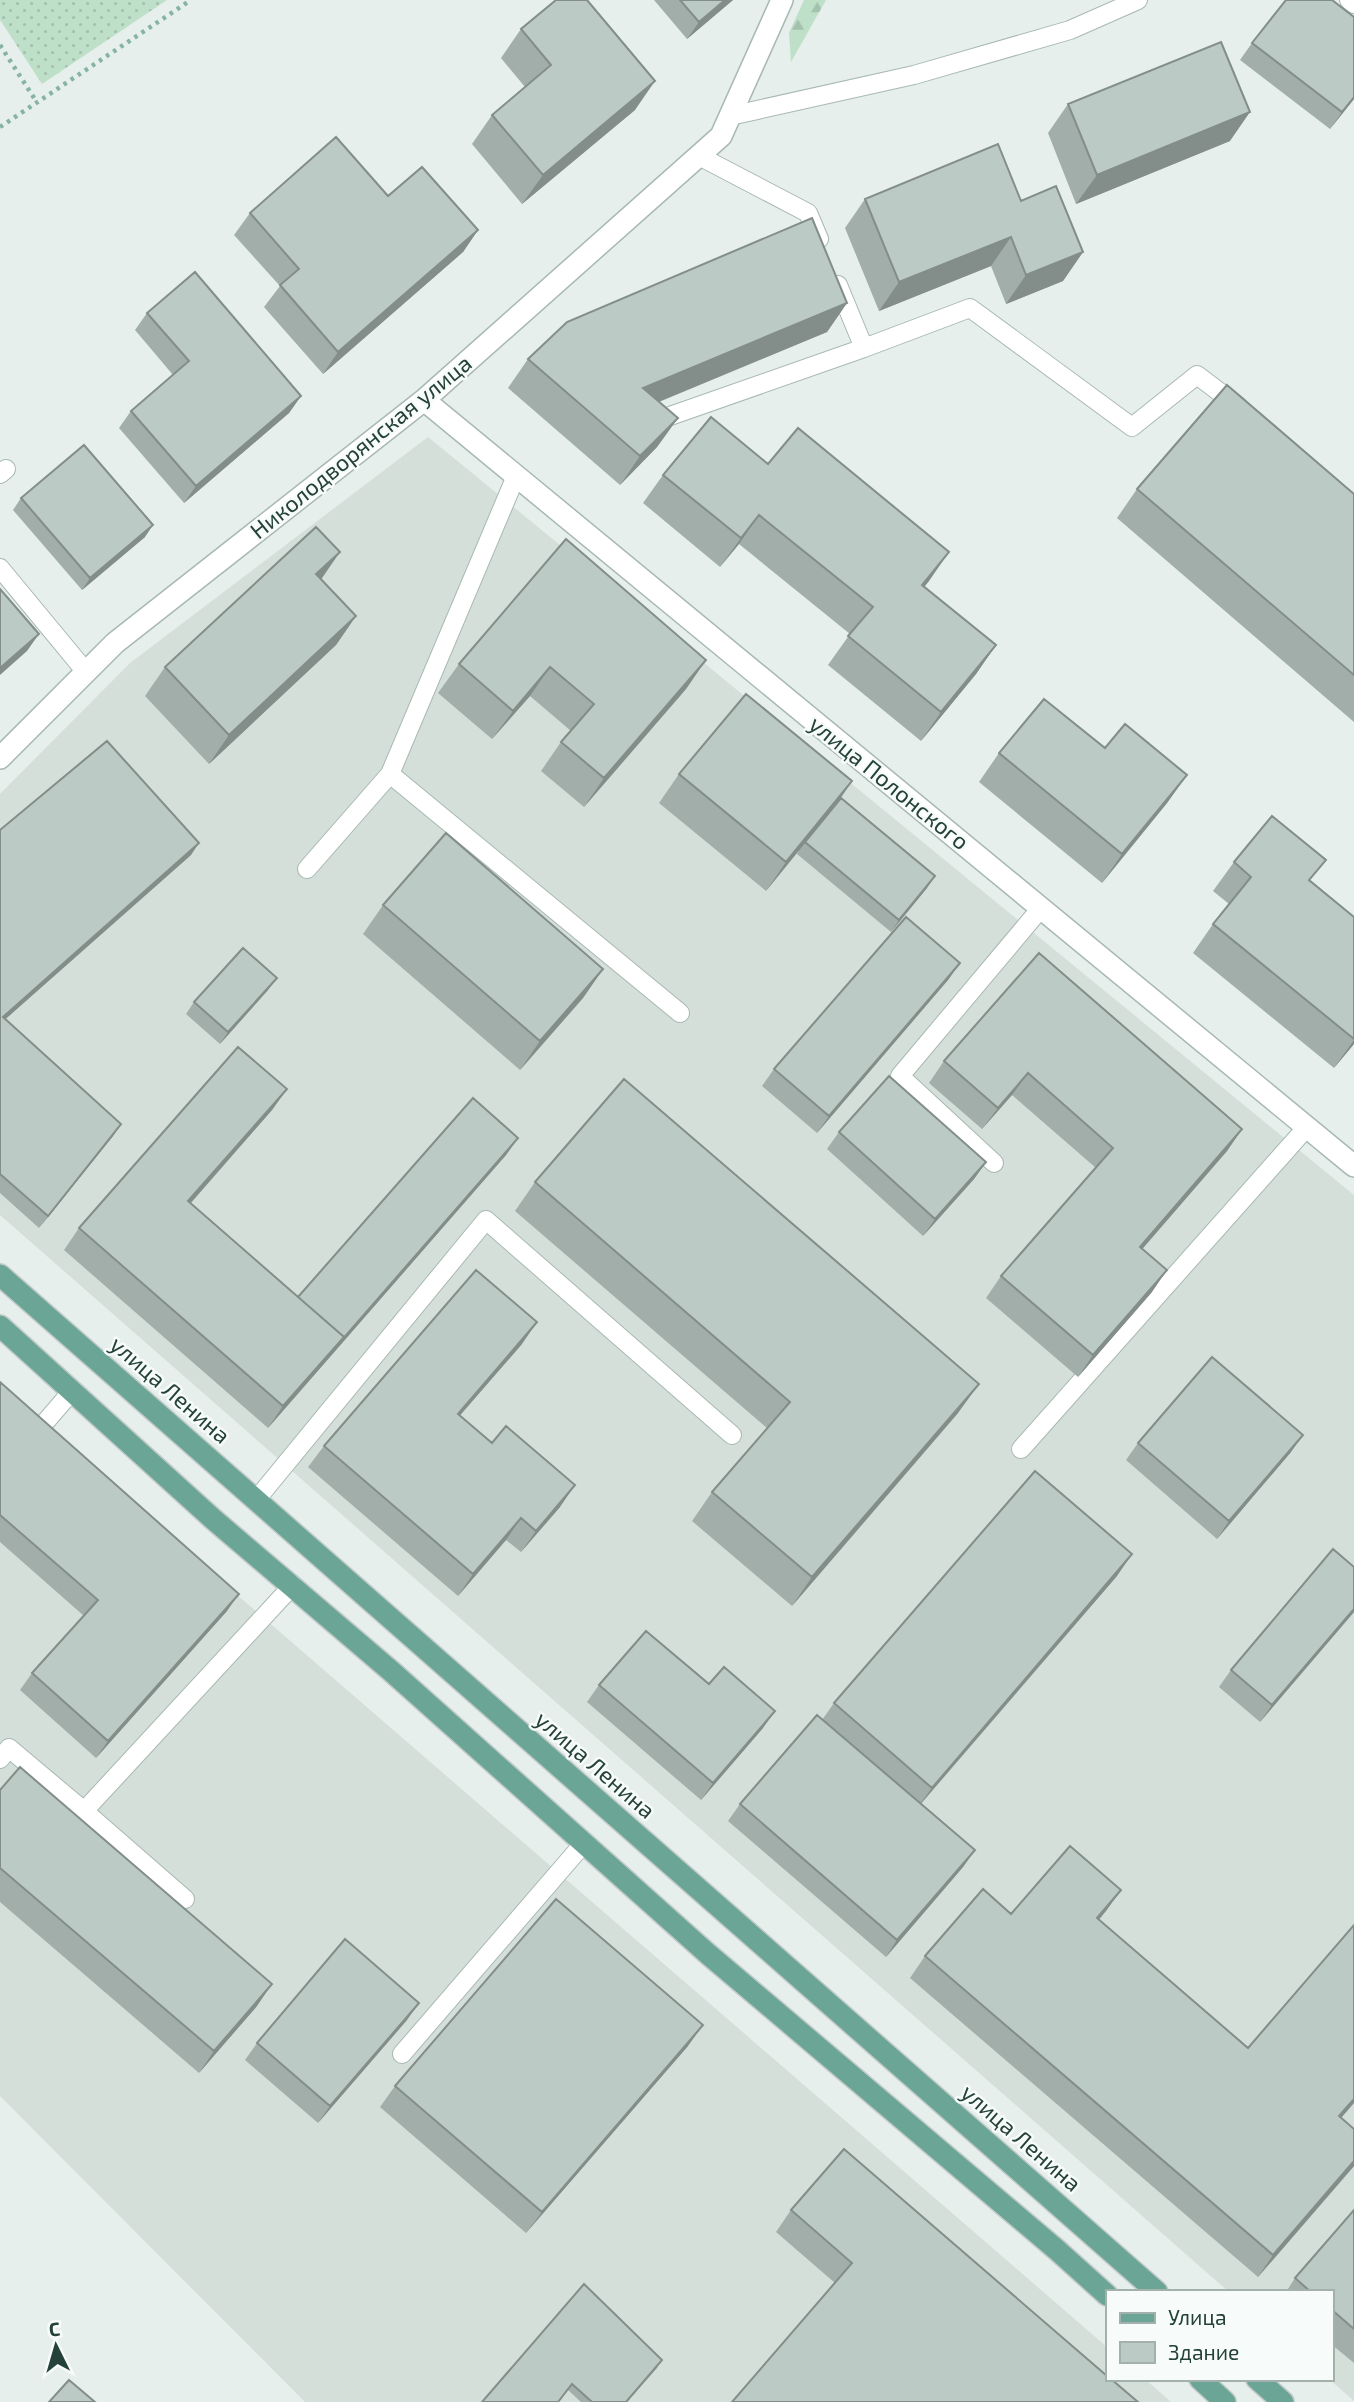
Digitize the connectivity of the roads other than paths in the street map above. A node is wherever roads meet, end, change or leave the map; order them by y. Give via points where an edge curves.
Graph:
1 (782, 0) edge
2 (1138, 0) edge
3 (1349, 0) edge
4 (1354, 4) edge
5 (730, 116) junction
6 (699, 156) junction
7 (824, 250) edge
8 (834, 274) edge
9 (864, 348) junction
10 (424, 400) junction
11 (1249, 415) edge
12 (670, 416) edge
13 (516, 475) junction
14 (0, 568) edge
15 (86, 671) junction
16 (0, 758) edge
17 (390, 774) junction
18 (307, 869) dead end
19 (1041, 908) junction
20 (680, 1013) dead end
21 (1307, 1127) junction
22 (994, 1163) dead end
23 (1354, 1166) edge
24 (0, 1275) edge
25 (0, 1326) edge
26 (72, 1391) junction
27 (732, 1435) dead end
28 (1021, 1449) dead end
29 (0, 1475) edge
30 (256, 1500) junction
31 (293, 1585) junction
32 (0, 1759) edge
33 (84, 1811) junction
34 (584, 1843) junction
35 (185, 1899) dead end
36 (402, 2054) edge
37 (1155, 2290) edge
38 (1106, 2294) edge
39 (1202, 2381) edge
40 (1259, 2381) edge
41 (1225, 2402) edge
42 (1283, 2402) edge

1 - 5 street
2 - 5 lane via 1070,30 914,75
3 - 4 lane
5 - 6 street, Николодворянская улица via 721,136
6 - 7 lane via 808,213
6 - 10 street, Николодворянская улица
8 - 9 lane
9 - 11 lane via 970,308 1132,427 1197,375
9 - 12 lane
10 - 13 street, улица Полонского
10 - 15 street, Николодворянская улица via 115,643
13 - 17 lane
13 - 19 street, улица Полонского
14 - 15 lane
15 - 16 street, Николодворянская улица
17 - 18 lane
17 - 20 lane
19 - 21 street, улица Полонского
19 - 22 lane via 900,1076
21 - 23 street, улица Полонского
21 - 28 lane
24 - 30 main road, улица Ленина
25 - 26 main road
26 - 29 lane
26 - 31 main road
27 - 30 lane via 486,1220
30 - 37 main road, улица Ленина
31 - 33 lane
31 - 34 main road
32 - 33 lane via 9,1748
33 - 35 lane
34 - 36 lane
34 - 38 main road
39 - 41 main road
40 - 42 main road

